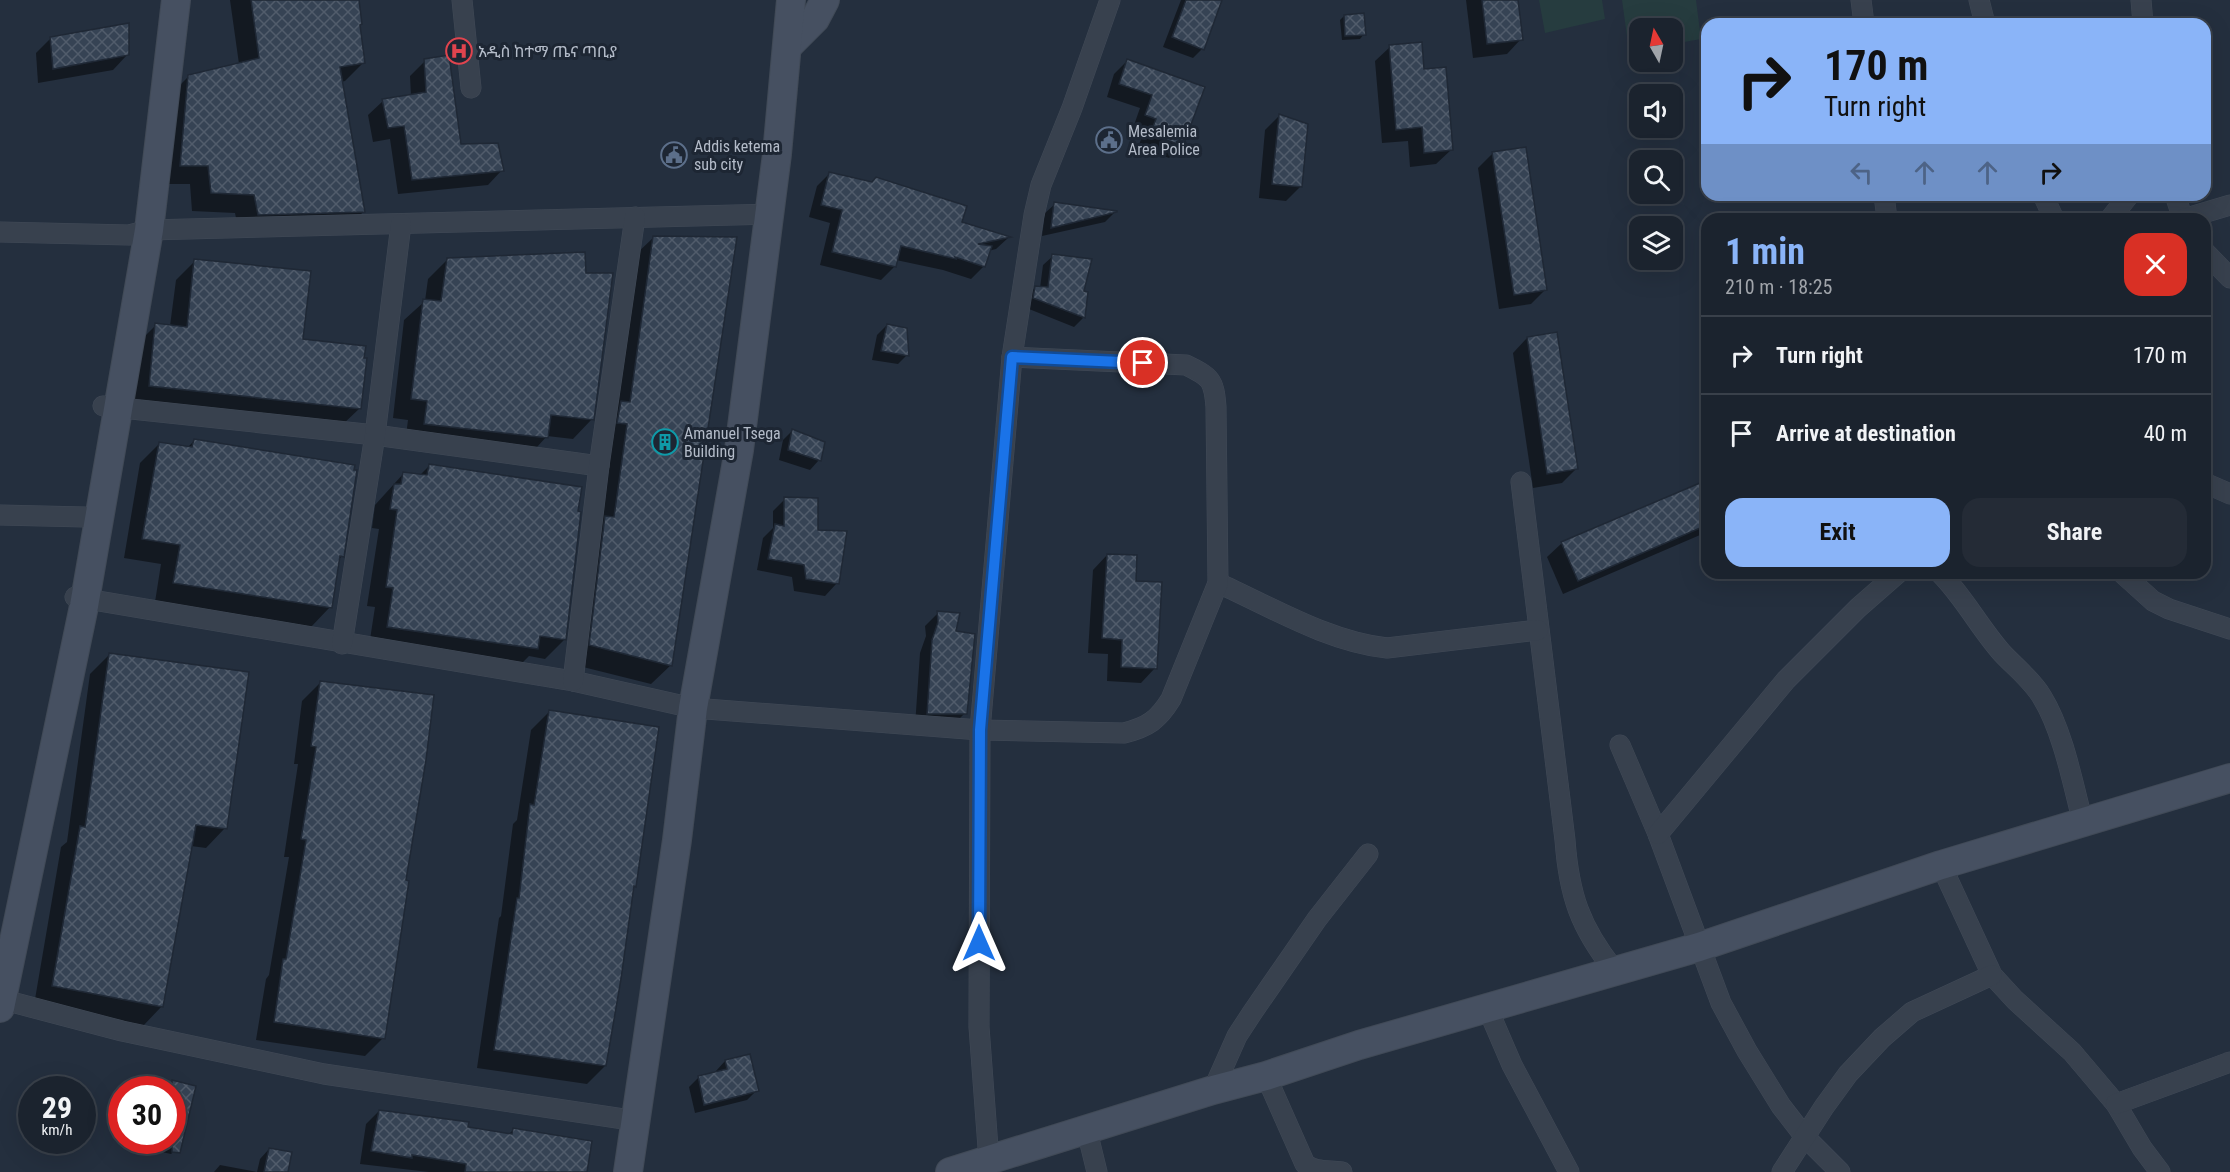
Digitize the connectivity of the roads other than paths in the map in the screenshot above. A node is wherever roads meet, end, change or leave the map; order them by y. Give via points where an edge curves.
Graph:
1 (159, 0) edge
2 (176, 0) edge
3 (462, 0) edge
4 (791, 0) edge
5 (825, 0) edge
6 (1110, 0) edge
7 (1861, 0) edge
8 (1979, 0) edge
9 (2141, 0) edge
10 (1863, 18) edge
11 (1984, 18) edge
12 (2142, 18) edge
13 (788, 46) junction
14 (471, 88) dead end
15 (2124, 201) edge
16 (2230, 205) edge
17 (2115, 213) edge
18 (2203, 213) edge
19 (769, 214) junction
20 (635, 217) junction
21 (401, 224) junction
22 (0, 232) edge
23 (139, 232) junction
24 (2211, 258) edge
25 (2230, 278) edge
26 (1012, 357) junction
27 (111, 407) junction
28 (375, 435) junction
29 (599, 466) junction
30 (1521, 482) dead end
31 (2211, 486) edge
32 (2230, 494) edge
33 (0, 515) edge
34 (86, 517) junction
35 (1891, 579) edge
36 (1946, 579) edge
37 (2129, 579) edge
38 (1218, 583) junction
39 (79, 597) junction
40 (2230, 629) edge
41 (1538, 630) junction
42 (342, 644) junction
43 (573, 681) junction
44 (693, 708) junction
45 (980, 730) junction
46 (1620, 745) dead end
47 (2230, 778) edge
48 (2083, 823) junction
49 (1658, 834) junction
50 (1368, 854) dead end
51 (1941, 865) junction
52 (1699, 947) junction
53 (0, 952) edge
54 (1614, 970) junction
55 (1992, 975) junction
56 (1, 1002) edge
57 (1486, 1007) junction
58 (2230, 1062) edge
59 (1266, 1076) junction
60 (1213, 1090) junction
61 (2116, 1104) junction
62 (637, 1121) junction
63 (1087, 1131) junction
64 (1805, 1137) junction
65 (989, 1161) junction
66 (628, 1172) edge
67 (950, 1172) edge
68 (1097, 1172) edge
69 (1342, 1172) edge
70 (1569, 1172) edge
71 (1782, 1172) edge
72 (1840, 1172) edge
73 (2160, 1172) edge

1 - 23 main road
2 - 23 main road
3 - 14 street
4 - 13 main road
5 - 13 main road via 815,19
6 - 26 street via 1041,185
7 - 10 street
8 - 11 street
9 - 12 street
13 - 19 main road
15 - 17 street
16 - 18 street
19 - 20 street
19 - 44 main road via 739,450
20 - 21 street
20 - 29 street
21 - 23 street
21 - 28 street
22 - 23 street
23 - 27 main road
24 - 25 street
26 - 38 street via 1186,365 1205,374 1214,384 1216,407
26 - 45 street
27 - 28 street
27 - 34 main road
27 - 39 main road
28 - 29 street
28 - 42 street
29 - 43 street
30 - 41 street
31 - 32 street
33 - 34 street
34 - 39 main road
35 - 49 street via 1786,680
36 - 48 street via 2001,652 2043,698 2066,756
37 - 40 street via 2153,601 2169,609
38 - 41 street via 1329,634 1373,647
38 - 45 street via 1171,699 1161,715 1148,725 1124,733
39 - 42 street
39 - 53 main road
39 - 56 main road
41 - 54 street via 1568,876 1584,926
42 - 43 street
43 - 44 street
44 - 45 street
44 - 62 main road
45 - 65 street via 979,1027
46 - 49 street
47 - 48 main road
48 - 51 main road
49 - 52 street
50 - 60 street via 1252,1012
51 - 52 main road
51 - 55 street
52 - 54 main road
52 - 64 street via 1721,1003 1747,1051
54 - 57 main road
55 - 61 street via 2072,1052
55 - 64 street via 1912,1012 1848,1074
56 - 62 street via 324,1074
57 - 59 main road
57 - 70 street
58 - 61 street
59 - 60 main road
59 - 69 street via 1305,1164 1317,1172
60 - 63 main road
61 - 73 street
62 - 66 main road
63 - 65 main road
63 - 68 street
64 - 71 street
64 - 72 street
65 - 67 main road

